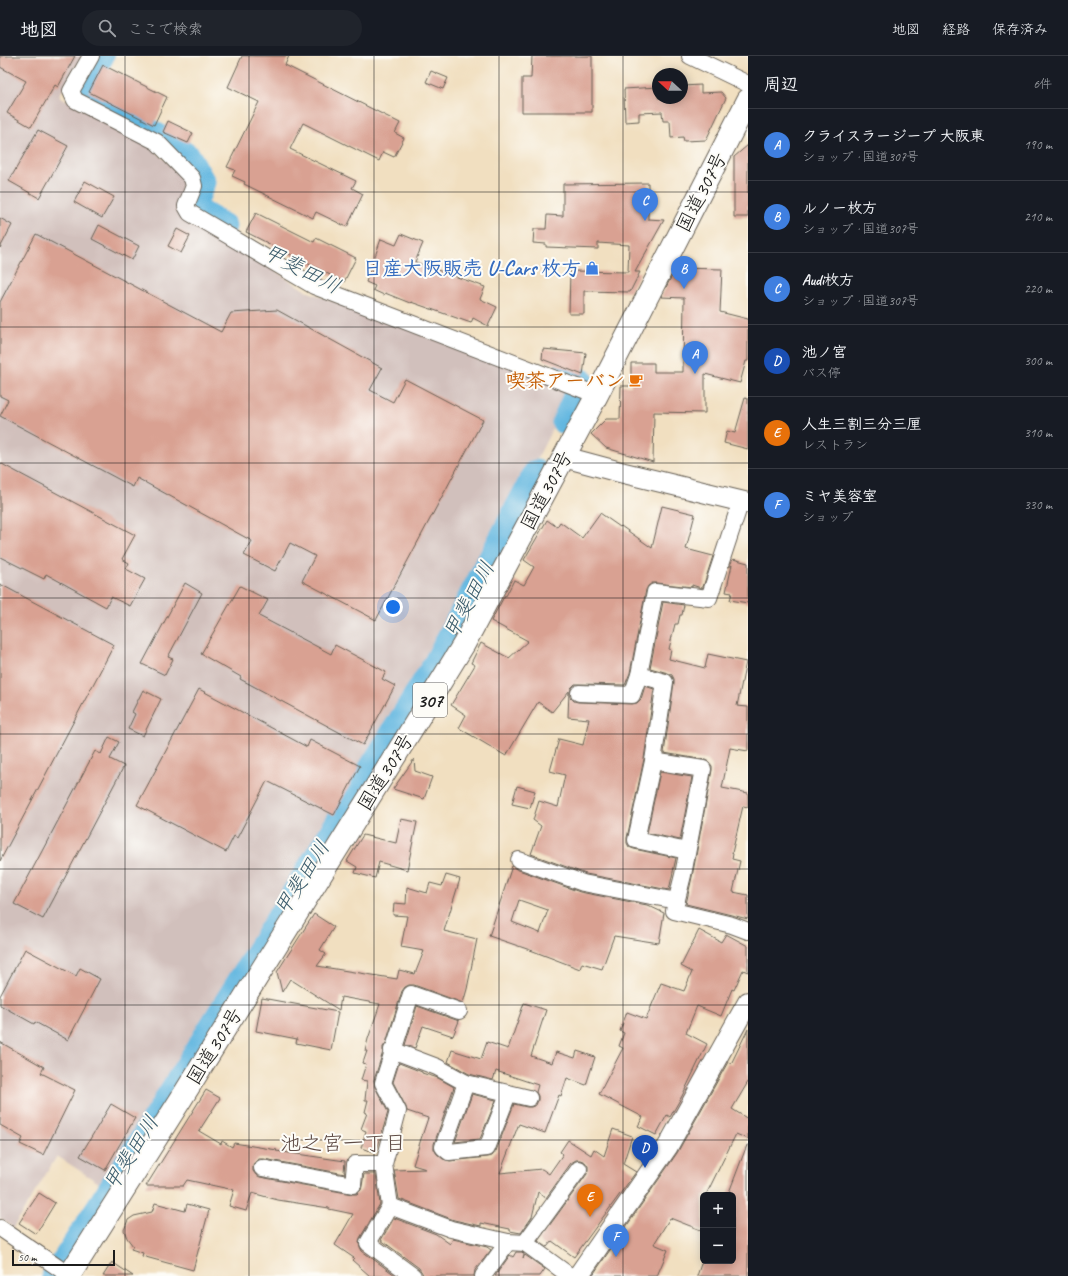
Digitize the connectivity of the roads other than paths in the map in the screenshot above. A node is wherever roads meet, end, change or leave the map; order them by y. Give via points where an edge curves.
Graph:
1 (91, 56) edge
2 (690, 56) edge
3 (748, 84) edge
4 (748, 100) edge
5 (585, 390) junction
6 (564, 457) junction
7 (745, 502) edge
8 (639, 675) junction
9 (579, 693) dead end
10 (653, 760) junction
11 (687, 851) junction
12 (519, 860) dead end
13 (677, 901) junction
14 (748, 931) edge
15 (748, 1002) edge
16 (459, 1011) dead end
17 (392, 1050) junction
18 (466, 1083) junction
19 (508, 1094) junction
20 (529, 1098) dead end
21 (384, 1164) junction
22 (262, 1168) dead end
23 (579, 1169) dead end
24 (390, 1206) junction
25 (0, 1228) edge
26 (508, 1242) junction
27 (525, 1243) junction
28 (69, 1276) edge
29 (413, 1276) edge
30 (483, 1276) edge
31 (570, 1276) edge
32 (578, 1276) edge

1 - 5 street via 71,91 75,100 157,142 192,178 194,186 186,206 190,213 314,286
2 - 3 street
4 - 5 highway, 国道307号 / 307
5 - 6 highway, 国道307号 / 307
6 - 7 street
6 - 28 highway, 国道307号 / 307 via 464,644
7 - 8 street via 709,598 655,592
8 - 9 street via 632,695
8 - 10 street via 665,682
10 - 11 street via 636,840
10 - 11 street via 703,769
11 - 13 street
12 - 13 street via 583,883
13 - 14 street via 674,910
15 - 32 street via 668,1146
16 - 17 street via 411,994
17 - 18 street via 437,1066
17 - 21 street via 383,1083 398,1111
18 - 19 street
18 - 19 street via 443,1147 449,1152 487,1148
19 - 20 street
21 - 22 street via 355,1164 353,1185
21 - 24 street
23 - 27 street
24 - 26 street via 451,1229
24 - 29 street via 368,1243
25 - 28 street
26 - 27 street
26 - 30 street
27 - 31 street

